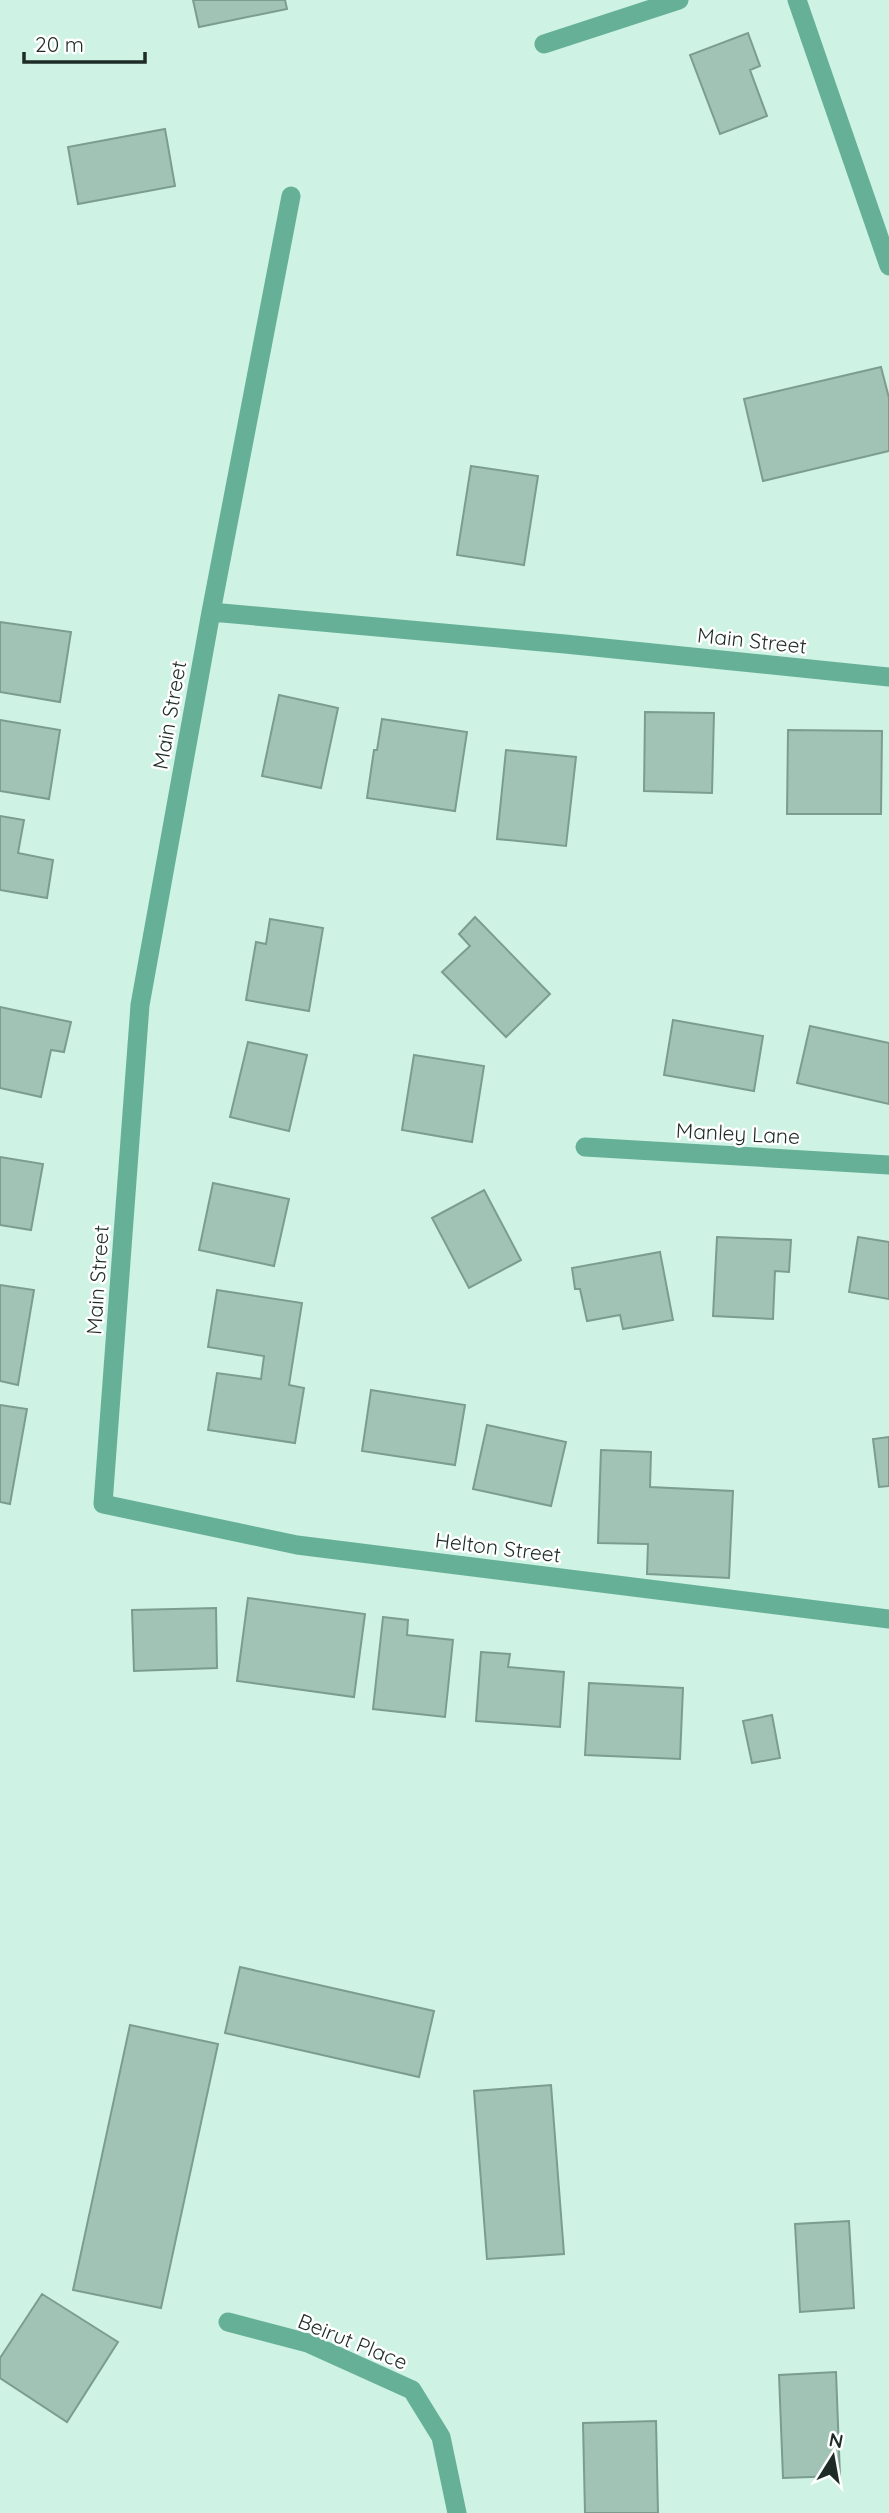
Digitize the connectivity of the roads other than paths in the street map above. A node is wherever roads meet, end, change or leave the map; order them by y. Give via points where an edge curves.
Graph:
1 (679, 0) edge
2 (797, 0) edge
3 (544, 44) dead end
4 (291, 196) dead end
5 (889, 266) edge
6 (211, 612) junction
7 (889, 677) edge
8 (585, 1147) dead end
9 (889, 1165) edge
10 (103, 1504) joint
11 (889, 1619) edge
12 (228, 2322) dead end
13 (457, 2513) edge

1 - 3 street
2 - 5 street
4 - 6 street
6 - 7 street, Main Street
6 - 10 street, Main Street via 140,1005
8 - 9 street, Manley Lane
10 - 11 street, Helton Street via 297,1545
12 - 13 street, Beirut Place via 308,2343 412,2390 442,2437

